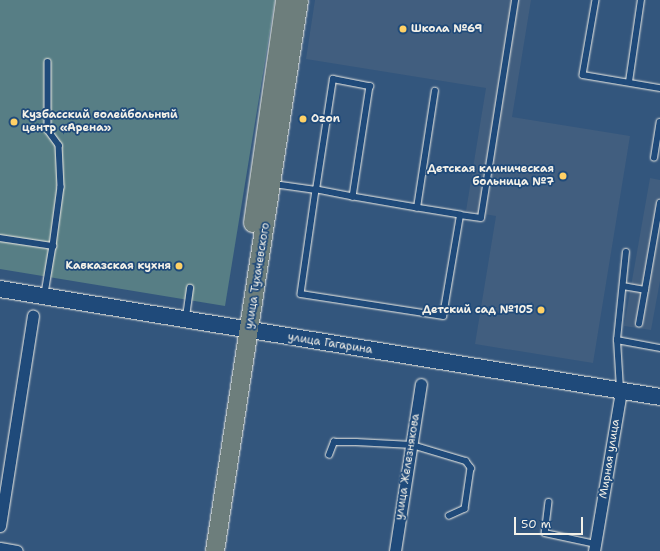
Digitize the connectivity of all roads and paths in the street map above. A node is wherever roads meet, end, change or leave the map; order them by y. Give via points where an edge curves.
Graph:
1 (285, 0) edge
2 (300, 0) edge
3 (515, 0) edge
4 (596, 0) edge
5 (642, 0) edge
6 (48, 62) dead end
7 (629, 82) junction
8 (660, 88) edge
9 (435, 91) dead end
10 (660, 122) edge
11 (654, 158) dead end
12 (265, 182) junction
13 (316, 190) junction
14 (353, 197) junction
15 (660, 203) edge
16 (417, 208) junction
17 (460, 215) junction
18 (0, 238) edge
19 (53, 246) junction
20 (626, 252) dead end
21 (623, 286) junction
22 (190, 288) dead end
23 (0, 290) edge
24 (644, 290) junction
25 (45, 297) junction
26 (33, 316) dead end
27 (186, 320) junction
28 (639, 324) dead end
29 (243, 329) junction
30 (617, 340) junction
31 (660, 348) edge
32 (421, 384) dead end
33 (621, 391) junction
34 (660, 397) edge
35 (412, 445) junction
36 (329, 455) dead end
37 (549, 502) dead end
38 (448, 516) dead end
39 (0, 526) edge
40 (595, 547) edge
41 (0, 548) edge
42 (17, 551) edge
43 (202, 551) edge
44 (215, 551) edge
45 (395, 551) edge

1 - 12 main road, улица Тухачевского
2 - 12 main road, улица Тухачевского
3 - 17 lane via 481,218
4 - 7 lane via 583,75
5 - 7 lane
6 - 19 lane via 48,130 59,145 60,186
7 - 8 lane
9 - 16 lane
10 - 11 lane
12 - 13 lane
12 - 29 main road, улица Тухачевского
13 - 14 lane
13 - 14 lane via 333,79 370,86
13 - 17 lane via 301,294 443,316
14 - 16 lane
15 - 24 lane
16 - 17 lane
18 - 19 lane
19 - 25 lane
20 - 21 lane
21 - 24 lane
21 - 30 lane
22 - 27 lane
23 - 25 street, улица Гагарина
24 - 28 lane
25 - 27 street, улица Гагарина
26 - 39 street
27 - 29 street, улица Гагарина
29 - 33 street, улица Гагарина
29 - 43 main road, улица Тухачевского
29 - 44 main road, улица Тухачевского
30 - 31 lane
30 - 33 lane
32 - 35 street, улица Железнякова
33 - 34 street, улица Гагарина
33 - 40 street, Мирная улица
35 - 36 lane via 334,442
35 - 38 lane via 461,459 471,468 465,509
35 - 45 street, улица Железнякова
37 - 40 lane via 545,534
41 - 42 street

